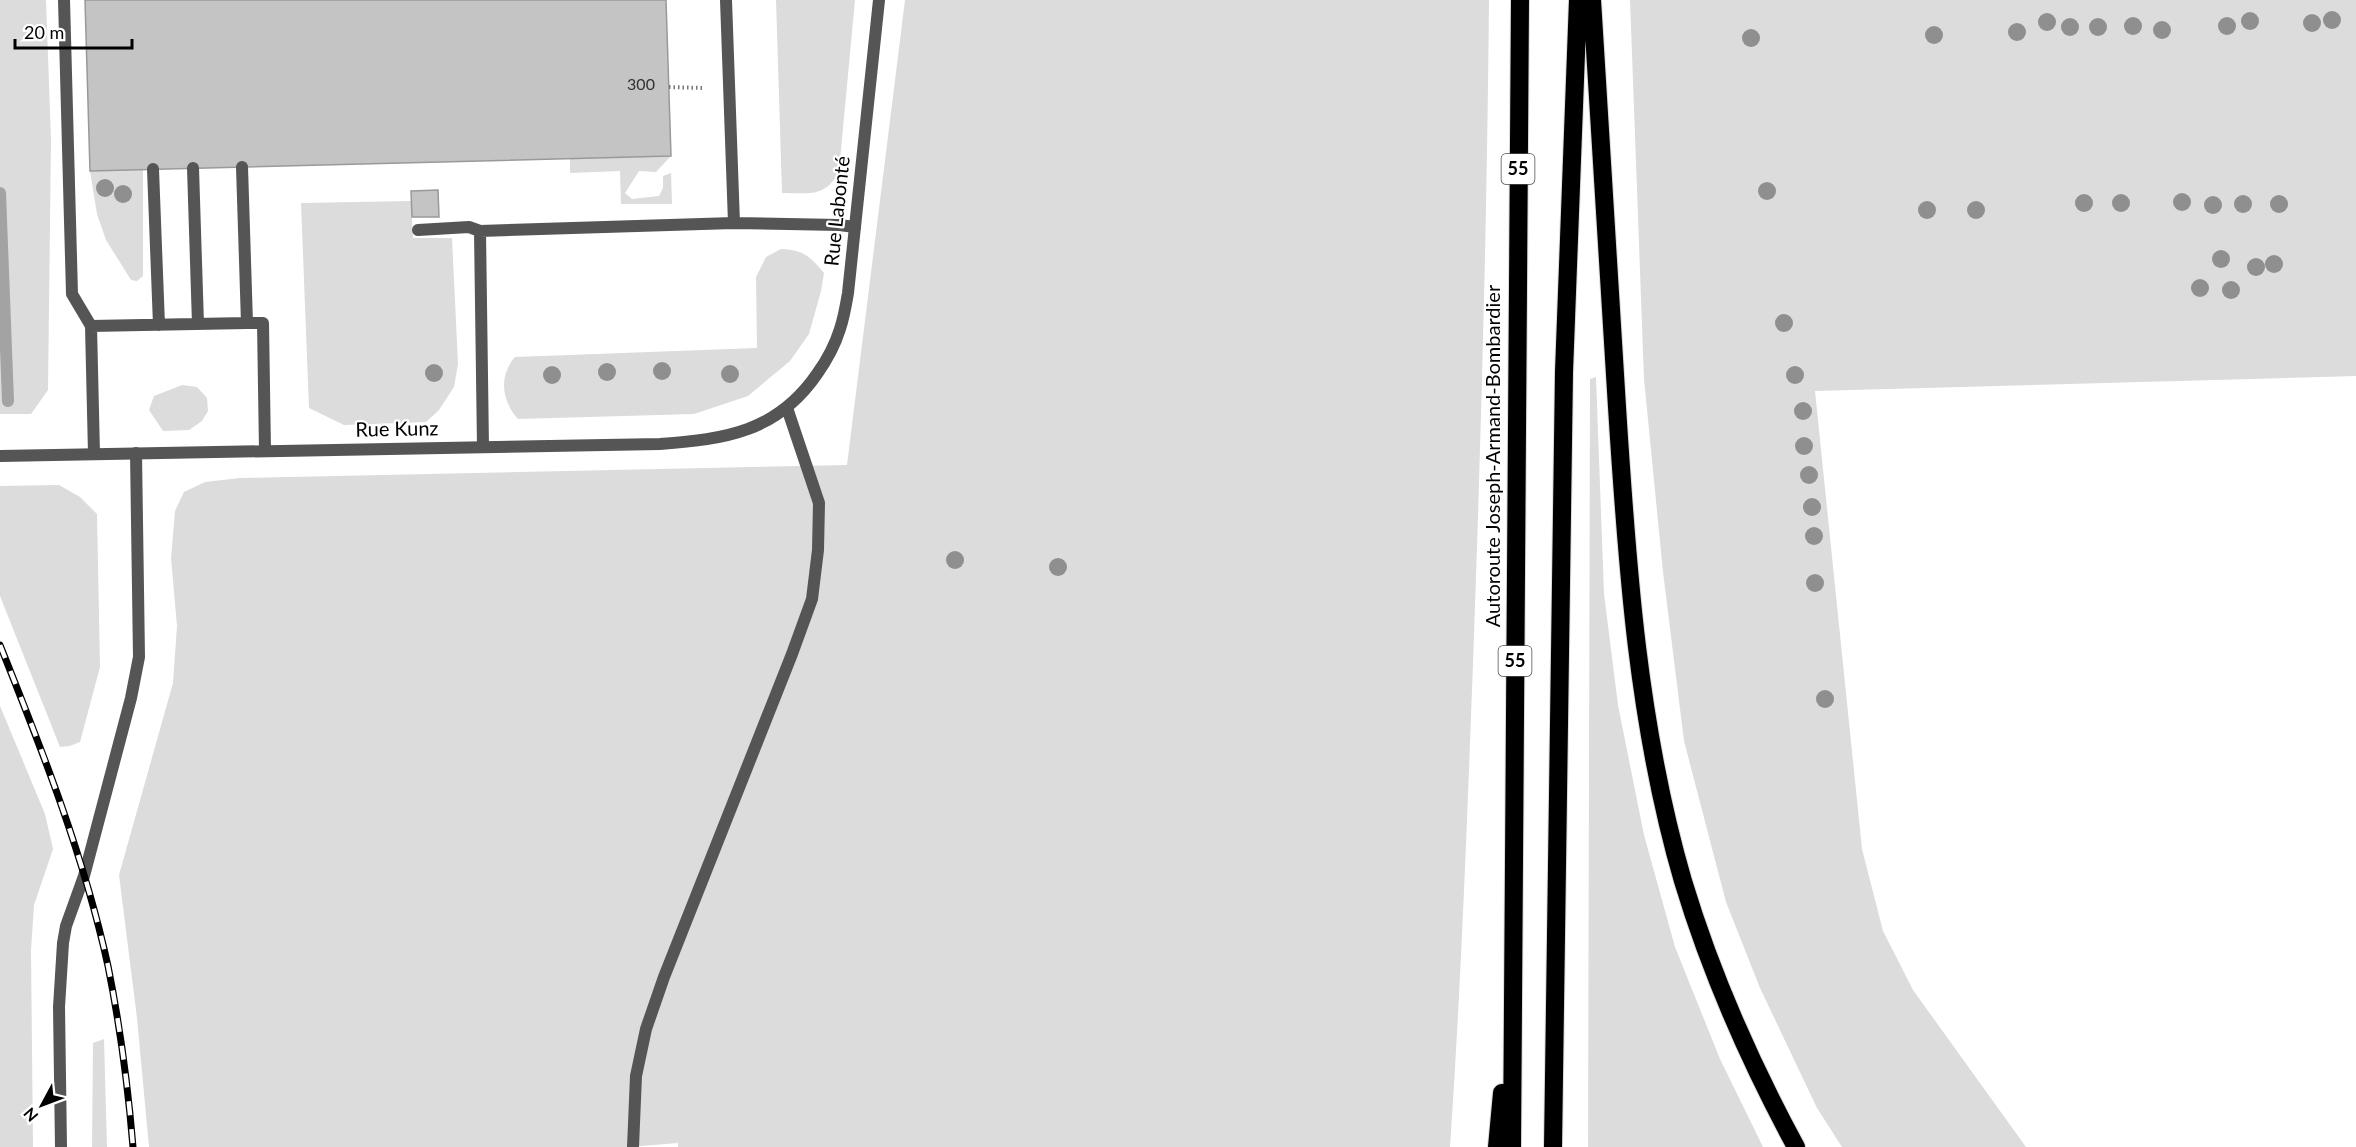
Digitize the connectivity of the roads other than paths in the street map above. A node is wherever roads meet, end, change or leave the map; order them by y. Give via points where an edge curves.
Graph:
1 (64, 0) edge
2 (726, 0) edge
3 (879, 0) edge
4 (1520, 0) edge
5 (1578, 0) edge
6 (1592, 0) edge
7 (243, 167) dead end
8 (193, 168) dead end
9 (153, 169) dead end
10 (734, 223) junction
11 (855, 227) junction
12 (418, 230) dead end
13 (480, 231) junction
14 (247, 323) junction
15 (198, 324) junction
16 (159, 325) junction
17 (92, 326) junction
18 (787, 408) junction
19 (483, 447) junction
20 (265, 451) junction
21 (136, 453) junction
22 (94, 454) junction
23 (0, 456) edge
24 (1513, 984) junction
25 (62, 1147) edge
26 (633, 1147) edge
27 (1497, 1147) edge
28 (1512, 1147) edge
29 (1553, 1147) edge
30 (1796, 1147) edge

1 - 17 street via 72,294
2 - 10 street
3 - 11 street, Rue Labonté
4 - 24 highway, Autoroute Joseph-Armand-Bombardier / 55
5 - 29 highway via 1564,372
6 - 30 highway via 1624,515 1648,724 1683,881 1706,952 1764,1088
7 - 14 street
8 - 15 street
9 - 16 street
10 - 11 street
10 - 13 street
11 - 18 street, Rue Labonté via 840,330 828,358
12 - 13 street via 469,227
13 - 19 street
14 - 15 street
14 - 20 street via 263,322
15 - 16 street
16 - 17 street
17 - 22 street
18 - 19 street, Rue Kunz via 768,422 704,441
18 - 26 street via 819,503 812,599 646,1029 636,1076
19 - 20 street, Rue Kunz
20 - 21 street, Rue Kunz
21 - 22 street, Rue Kunz
21 - 25 street via 138,667 63,943 59,1007
22 - 23 street, Rue Kunz
24 - 27 highway
24 - 28 highway

